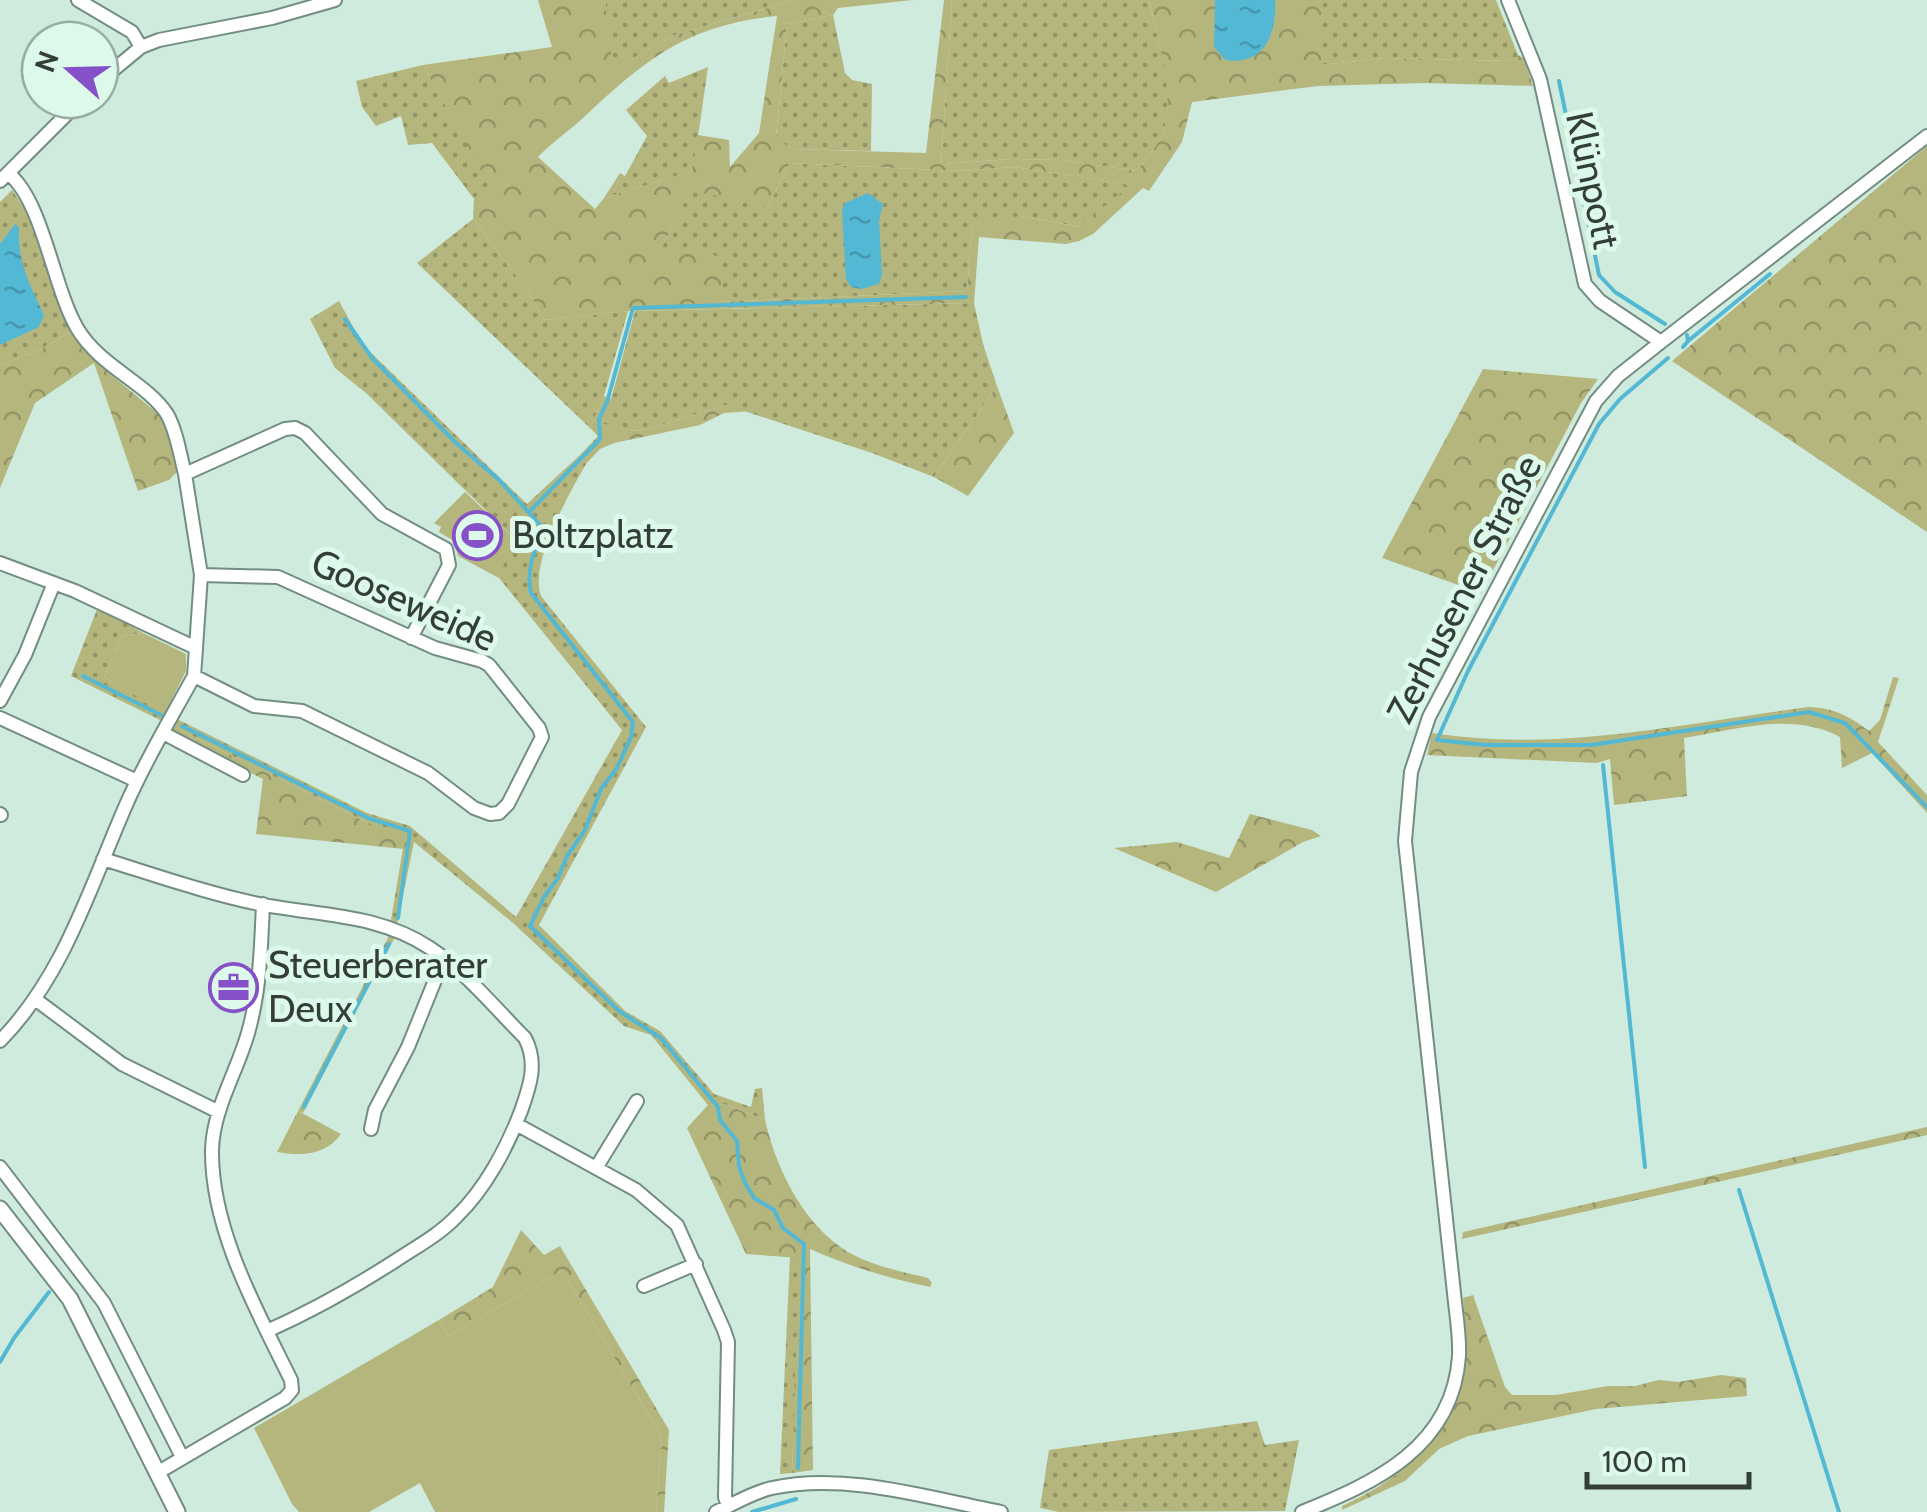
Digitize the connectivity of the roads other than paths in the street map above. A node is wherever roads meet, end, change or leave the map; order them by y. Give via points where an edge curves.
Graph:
1 (78, 0) edge
2 (335, 0) edge
3 (1508, 0) edge
4 (142, 47) junction
5 (120, 65) edge
6 (61, 120) edge
7 (1927, 136) edge
8 (4, 177) edge
9 (1660, 342) junction
10 (185, 474) junction
11 (0, 563) edge
12 (201, 576) junction
13 (54, 582) junction
14 (411, 638) junction
15 (196, 648) junction
16 (194, 676) junction
17 (0, 701) edge
18 (0, 718) edge
19 (163, 733) junction
20 (243, 774) dead end
21 (138, 781) junction
22 (103, 859) junction
23 (264, 904) junction
24 (444, 958) junction
25 (35, 999) junction
26 (0, 1041) edge
27 (638, 1101) dead end
28 (218, 1112) junction
29 (516, 1124) junction
30 (371, 1129) dead end
31 (0, 1167) edge
32 (596, 1168) junction
33 (0, 1209) edge
34 (696, 1264) junction
35 (644, 1286) dead end
36 (267, 1331) junction
37 (182, 1458) junction
38 (157, 1474) junction
39 (722, 1509) edge
40 (177, 1512) edge
41 (1001, 1512) edge
42 (1302, 1512) edge

1 - 4 street via 132,32
2 - 4 street
3 - 9 street, Klünpott via 1540,79 1585,284
4 - 5 street
6 - 8 street
7 - 9 street, Zerhusener Straße
8 - 10 street via 26,194 77,328 108,365 164,410
9 - 42 street, Zerhusener Straße via 1618,376 1582,421 1418,746 1405,841 1454,1293 1456,1377 1434,1426 1404,1461
10 - 12 street
10 - 14 street via 285,429 305,433 382,514 446,549 448,564
11 - 13 street
12 - 14 street, Gooseweide via 278,577
12 - 15 street
13 - 15 street
13 - 17 street
14 - 16 street, Gooseweide via 489,664 539,728 540,744 498,813 482,812 428,773 302,710 254,706
15 - 16 street
16 - 19 street
18 - 21 street
19 - 20 street
19 - 21 street
21 - 22 street
22 - 23 street
22 - 25 street
23 - 24 street via 360,918
23 - 28 street via 256,1000
24 - 29 street via 531,1049 532,1073
24 - 30 street
25 - 26 street
25 - 28 street via 122,1064
27 - 32 street
28 - 36 street via 212,1150 221,1212
29 - 32 street
29 - 36 street via 490,1173 441,1231 334,1299
31 - 37 street via 104,1304
32 - 34 street via 636,1190 677,1225
33 - 38 street via 70,1299
34 - 35 street
34 - 39 street via 728,1342
36 - 37 street via 292,1390
37 - 38 street
38 - 40 street
39 - 41 street via 770,1488 815,1483

